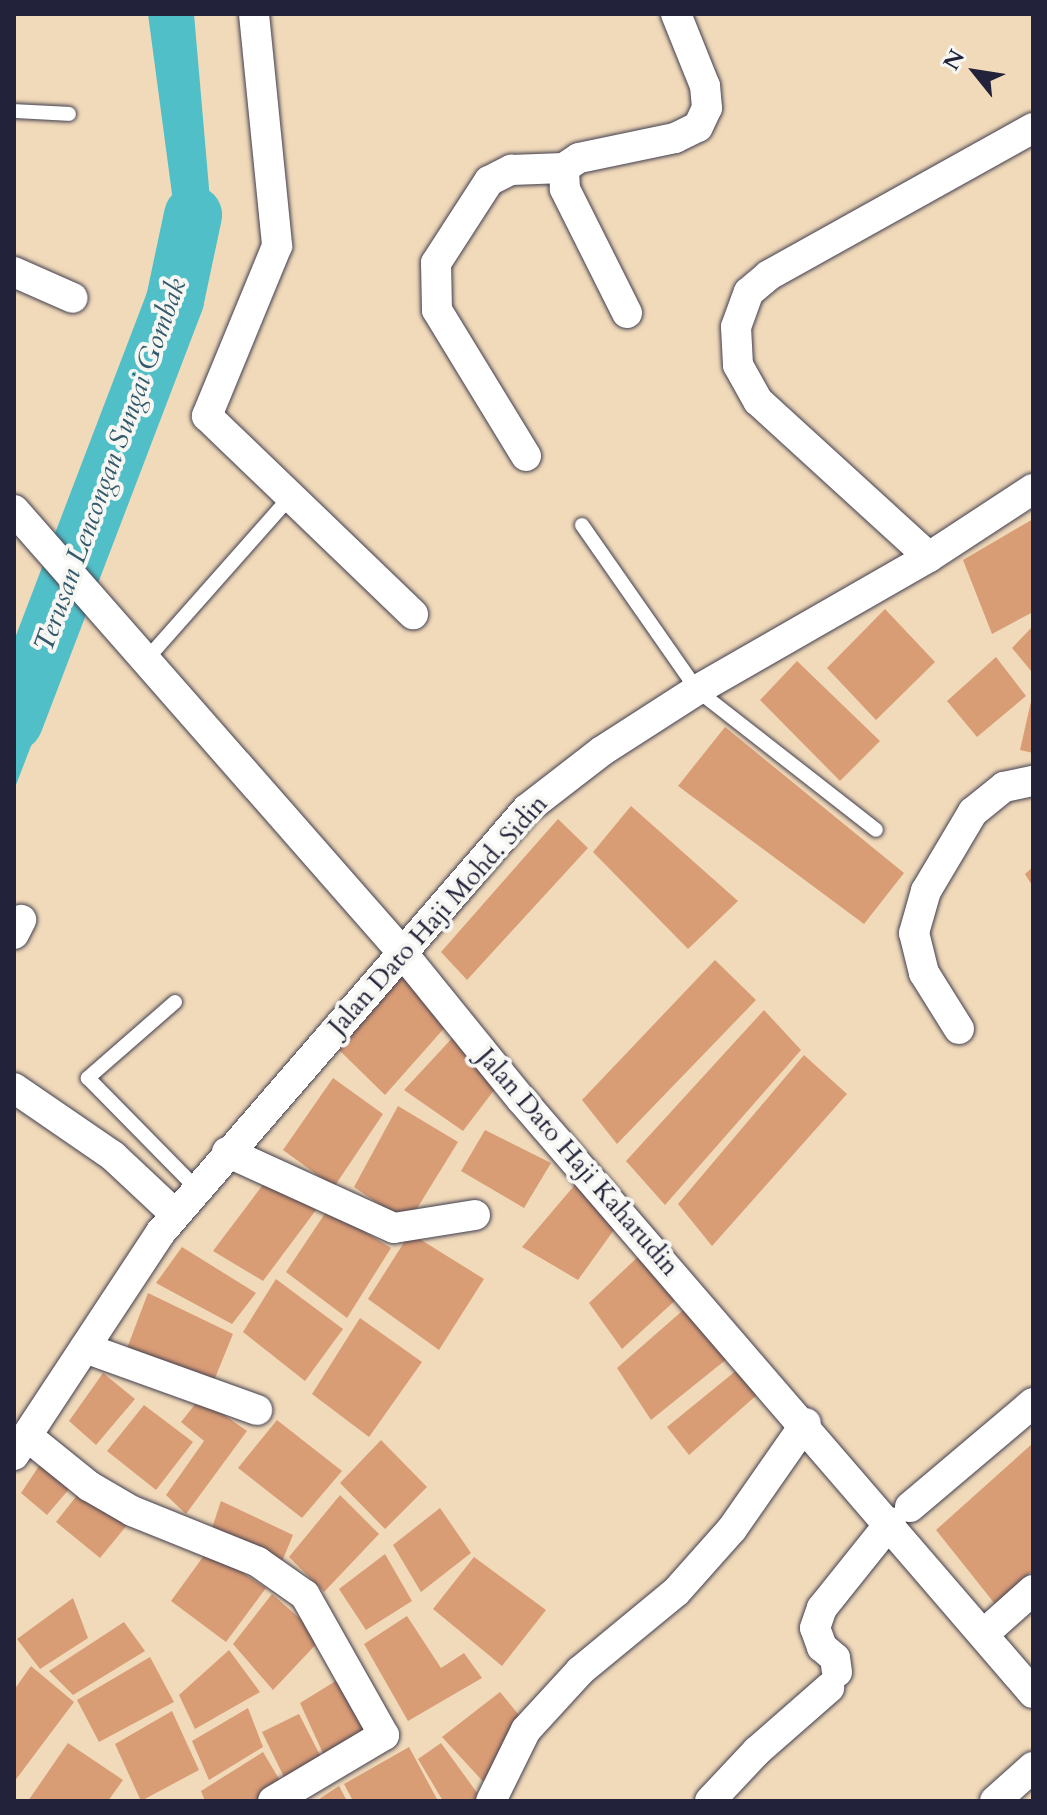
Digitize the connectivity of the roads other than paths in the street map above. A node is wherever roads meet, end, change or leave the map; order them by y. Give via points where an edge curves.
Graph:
1 (254, 14) edge
2 (676, 14) edge
3 (14, 111) edge
4 (69, 114) dead end
5 (1033, 128) edge
6 (564, 168) junction
7 (14, 272) edge
8 (73, 298) dead end
9 (627, 313) dead end
10 (526, 456) dead end
11 (1033, 489) edge
12 (293, 494) junction
13 (14, 510) edge
14 (582, 525) dead end
15 (929, 557) junction
16 (413, 614) dead end
17 (145, 661) junction
18 (697, 690) junction
19 (1033, 781) edge
20 (876, 830) dead end
21 (401, 951) junction
22 (175, 1002) dead end
23 (959, 1029) dead end
24 (14, 1088) edge
25 (227, 1152) junction
26 (197, 1189) junction
27 (175, 1214) junction
28 (475, 1215) dead end
29 (85, 1348) junction
30 (1033, 1403) edge
31 (257, 1410) dead end
32 (806, 1423) junction
33 (20, 1446) edge
34 (900, 1514) junction
35 (1033, 1590) edge
36 (986, 1632) junction
37 (1033, 1693) edge
38 (1033, 1767) edge
39 (273, 1801) edge
40 (491, 1801) edge
41 (710, 1801) edge
42 (995, 1801) edge

1 - 12 street via 277,246 207,416
2 - 6 street via 705,86 707,108 698,127 675,138 579,158
3 - 4 lane
5 - 15 street via 769,275 749,292 736,327 738,365 758,401
6 - 9 street via 565,189
6 - 10 street via 511,170 489,181 450,238 434,277 437,310
7 - 8 street
11 - 15 street, Jalan Dato Haji Mohd. Sidin
12 - 16 street
12 - 17 lane
13 - 17 street, Jalan Dato Haji Kaharudin
14 - 18 lane
15 - 18 street, Jalan Dato Haji Mohd. Sidin
17 - 21 street, Jalan Dato Haji Kaharudin
18 - 20 lane
18 - 21 street, Jalan Dato Haji Mohd. Sidin via 602,751 527,809
19 - 23 street via 1004,787 973,812 926,891 914,933 924,973
21 - 25 street, Jalan Dato Haji Mohd. Sidin
21 - 32 street, Jalan Dato Haji Kaharudin via 521,1099
22 - 26 lane via 88,1078
24 - 27 street via 113,1156
25 - 26 street, Jalan Dato Haji Mohd. Sidin
25 - 28 street via 394,1228
26 - 27 street, Jalan Dato Haji Mohd. Sidin
27 - 29 street, Jalan Dato Haji Mohd. Sidin
29 - 31 street
29 - 33 street, Jalan Dato Haji Mohd. Sidin
30 - 34 street
32 - 34 street, Jalan Dato Haji Kaharudin
32 - 40 street via 732,1529 676,1592 580,1671 526,1730
33 - 39 street via 132,1511 258,1562 305,1595 384,1735
34 - 36 street, Jalan Dato Haji Kaharudin
34 - 41 street via 822,1608 815,1628 822,1647 835,1658 833,1680
35 - 36 street
36 - 37 street, Jalan Dato Haji Kaharudin
38 - 42 street

